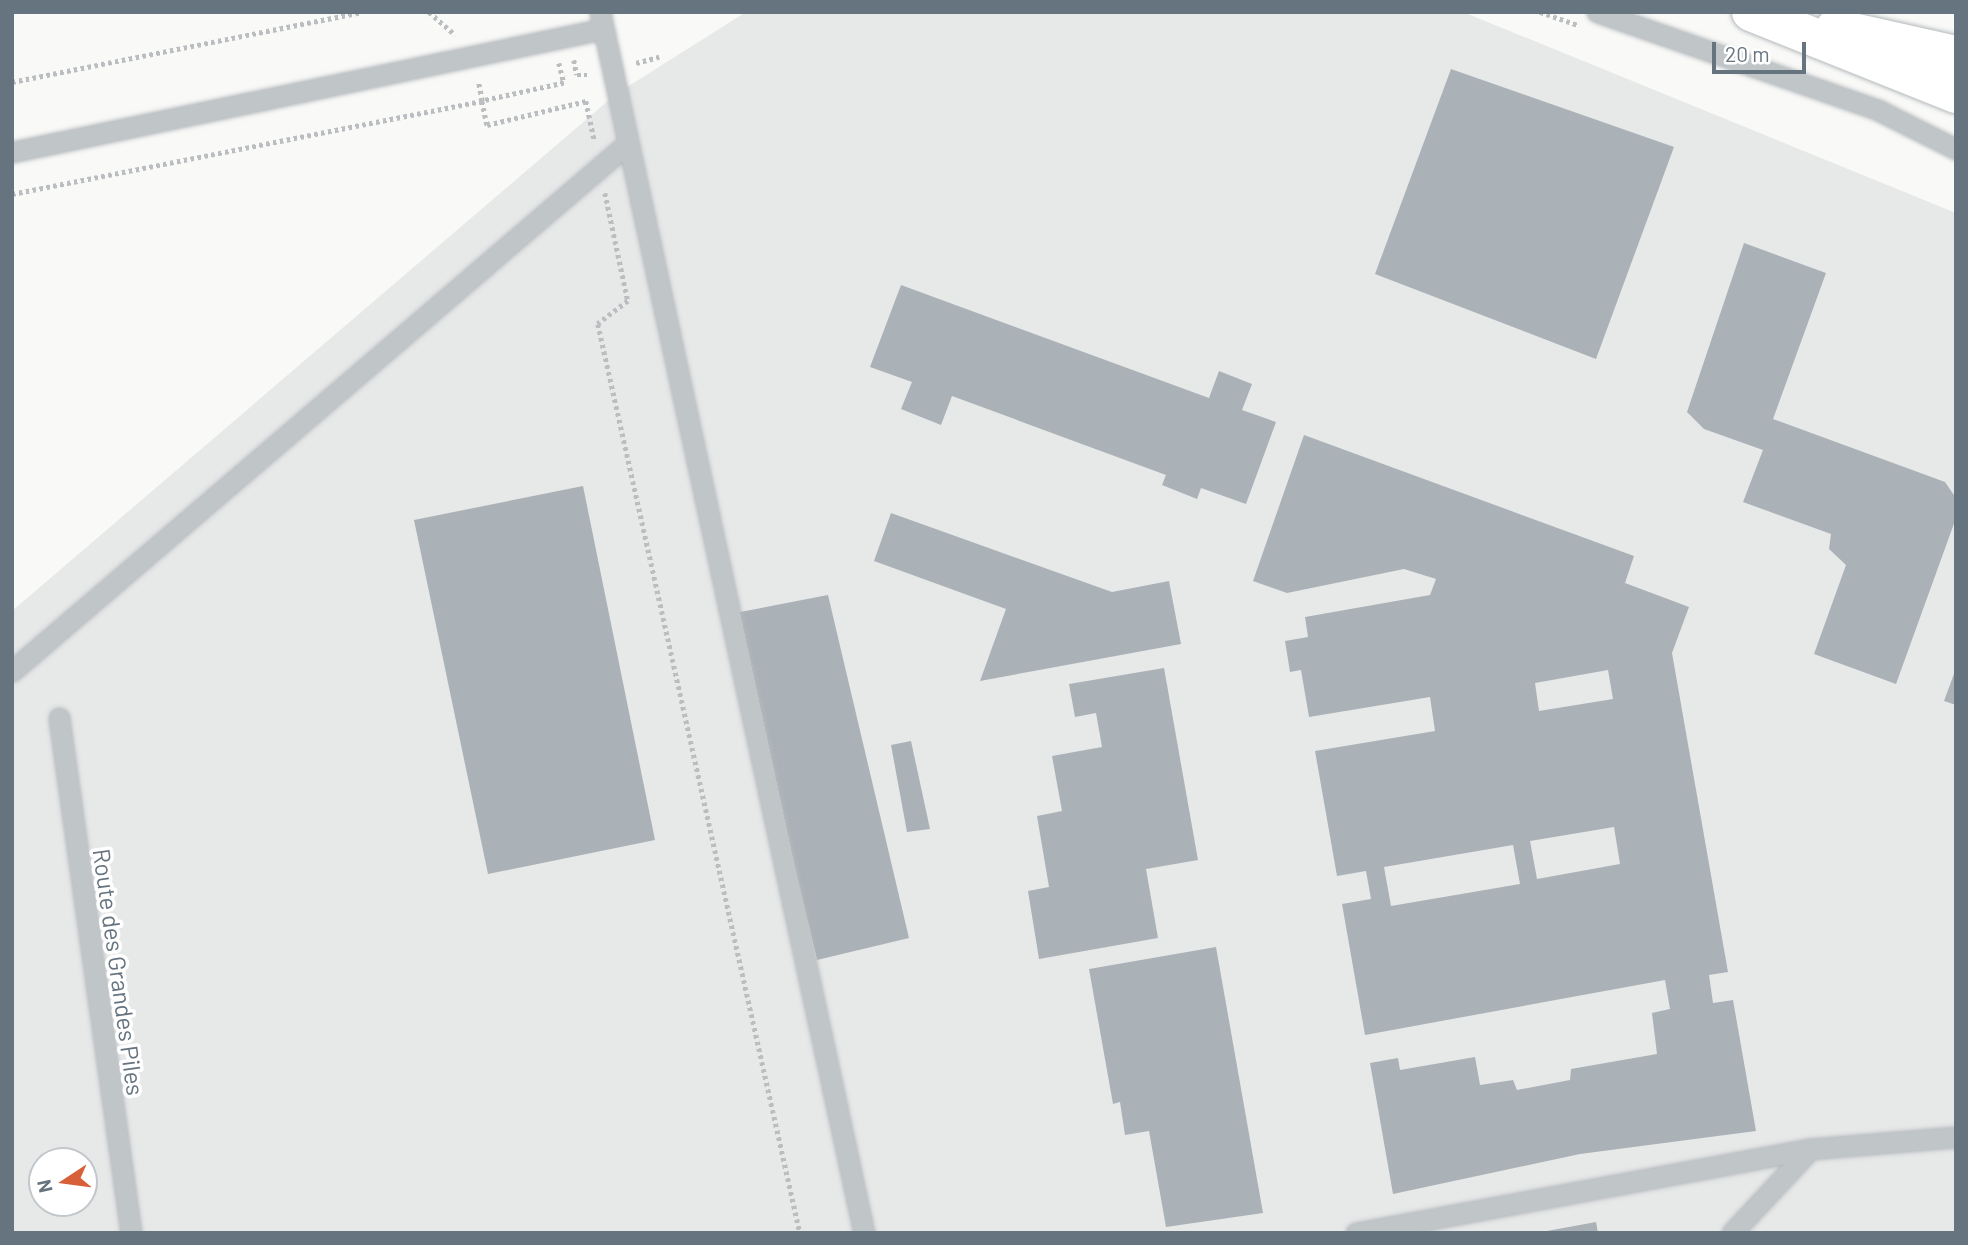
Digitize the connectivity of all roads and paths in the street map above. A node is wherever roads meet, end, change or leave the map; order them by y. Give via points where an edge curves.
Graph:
1 (361, 12) edge
2 (429, 12) edge
3 (1597, 12) edge
4 (1751, 12) edge
5 (1762, 12) edge
6 (601, 21) edge
7 (571, 46) dead end
8 (557, 51) dead end
9 (472, 55) junction
10 (1956, 55) edge
11 (659, 57) dead end
12 (611, 69) junction
13 (12, 82) edge
14 (1956, 94) edge
15 (482, 101) junction
16 (626, 145) junction
17 (1956, 149) edge
18 (12, 152) edge
19 (600, 167) junction
20 (12, 194) edge
21 (12, 671) edge
22 (59, 718) dead end
23 (1956, 1137) edge
24 (1810, 1149) junction
25 (1364, 1232) edge
26 (131, 1233) edge
27 (800, 1233) edge
28 (863, 1233) edge
29 (1732, 1233) edge

1 - 13 path
2 - 9 path
3 - 17 lane via 1878,110
4 - 14 main road
5 - 10 main road
6 - 9 lane
6 - 12 lane
7 - 12 path via 577,75
8 - 15 path via 564,83
9 - 15 path
9 - 18 lane
11 - 12 path
12 - 16 lane
15 - 19 path via 487,125 586,101
15 - 20 path
16 - 19 lane
16 - 28 lane
19 - 21 lane
19 - 27 path via 628,301 598,324
22 - 26 lane, Route des Grandes Piles
23 - 24 lane
24 - 25 lane
24 - 29 lane

